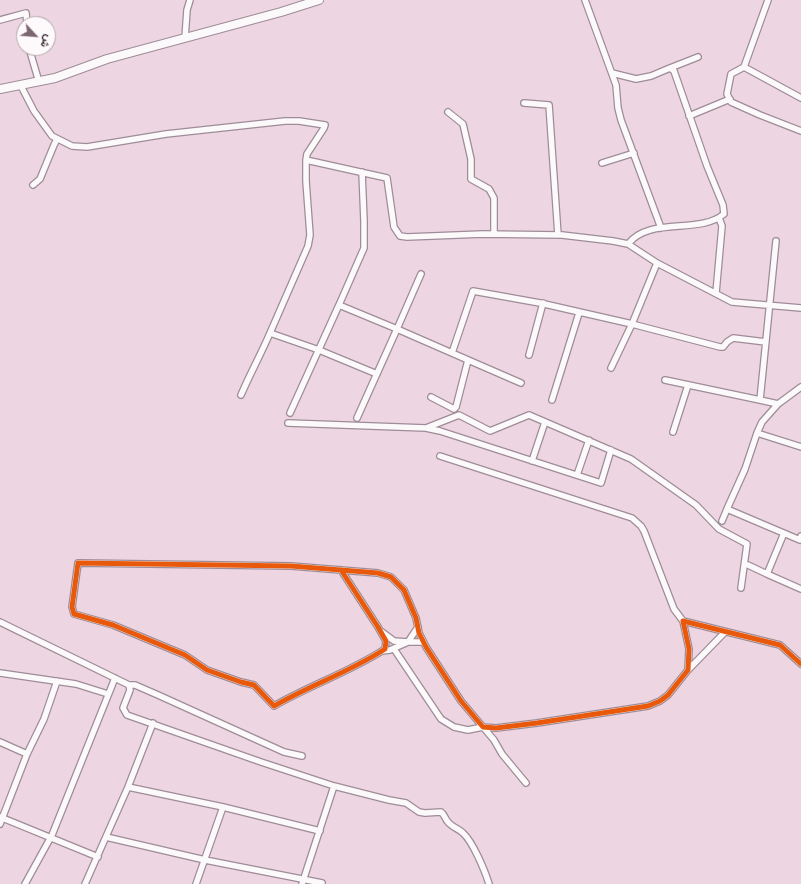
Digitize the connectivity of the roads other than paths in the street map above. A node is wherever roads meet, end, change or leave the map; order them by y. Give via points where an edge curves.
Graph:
1 (190, 0) edge
2 (319, 0) edge
3 (585, 0) edge
4 (768, 0) edge
5 (26, 16) edge
6 (0, 20) edge
7 (185, 38) junction
8 (31, 56) edge
9 (698, 57) dead end
10 (744, 67) junction
11 (670, 68) junction
12 (612, 73) junction
13 (39, 82) junction
14 (21, 86) junction
15 (0, 89) edge
16 (801, 98) edge
17 (730, 99) junction
18 (524, 103) dead end
19 (448, 112) dead end
20 (689, 116) junction
21 (801, 131) edge
22 (57, 139) junction
23 (634, 153) junction
24 (306, 160) junction
25 (602, 163) dead end
26 (362, 172) junction
27 (33, 184) dead end
28 (719, 218) junction
29 (661, 228) junction
30 (494, 234) junction
31 (558, 235) junction
32 (776, 242) dead end
33 (628, 244) junction
34 (657, 263) junction
35 (421, 274) dead end
36 (716, 293) junction
37 (543, 304) junction
38 (339, 305) junction
39 (770, 306) junction
40 (801, 308) edge
41 (579, 313) junction
42 (632, 324) junction
43 (397, 329) junction
44 (270, 333) junction
45 (766, 342) junction
46 (319, 350) junction
47 (452, 353) junction
48 (529, 355) dead end
49 (468, 360) junction
50 (611, 368) dead end
51 (377, 374) junction
52 (665, 380) dead end
53 (521, 383) dead end
54 (688, 385) junction
55 (801, 387) edge
56 (792, 392) junction
57 (241, 395) dead end
58 (801, 395) edge
59 (431, 397) dead end
60 (552, 400) dead end
61 (760, 400) junction
62 (778, 404) junction
63 (290, 414) dead end
64 (358, 418) dead end
65 (545, 422) junction
66 (288, 423) dead end
67 (426, 428) junction
68 (673, 432) dead end
69 (757, 433) junction
70 (589, 440) junction
71 (801, 447) edge
72 (611, 450) junction
73 (440, 456) dead end
74 (532, 461) junction
75 (577, 475) junction
76 (727, 509) junction
77 (722, 521) dead end
78 (784, 534) junction
79 (801, 539) edge
80 (748, 565) dead end
81 (341, 570) junction
82 (767, 574) junction
83 (741, 588) dead end
84 (801, 589) edge
85 (683, 621) junction
86 (0, 622) edge
87 (418, 626) junction
88 (380, 632) junction
89 (724, 632) junction
90 (408, 642) junction
91 (423, 642) junction
92 (394, 649) junction
93 (382, 651) junction
94 (801, 664) edge
95 (688, 670) junction
96 (0, 673) edge
97 (115, 678) junction
98 (56, 681) junction
99 (129, 685) junction
100 (108, 694) junction
101 (153, 723) junction
102 (483, 727) junction
103 (0, 742) edge
104 (27, 754) junction
105 (302, 756) dead end
106 (526, 783) dead end
107 (334, 786) junction
108 (128, 787) junction
109 (223, 807) junction
110 (1, 817) edge
111 (0, 824) edge
112 (320, 831) junction
113 (106, 837) junction
114 (51, 838) junction
115 (98, 857) junction
116 (205, 860) junction
117 (303, 882) edge
118 (322, 883) dead end
119 (25, 884) edge
120 (86, 884) edge
121 (196, 884) edge
122 (489, 884) edge

1 - 7 street
2 - 7 street
3 - 12 street
4 - 10 street
5 - 6 street via 26,13
7 - 13 street via 107,59
8 - 13 street
9 - 11 street
10 - 16 street
10 - 17 street via 731,74 728,94
11 - 12 street via 642,79
11 - 20 street via 674,71
12 - 23 street via 621,120
13 - 14 street
14 - 15 street
14 - 22 street via 34,111
17 - 20 street
17 - 21 street via 731,102
18 - 31 street via 550,105
19 - 30 street via 463,124 471,159 471,179 489,189 494,198
20 - 28 street via 706,166 724,206 724,214
22 - 24 street via 72,146 87,147 166,134 285,121 323,124 324,128 307,154
22 - 27 street via 40,179
23 - 25 street
23 - 29 street
24 - 26 street
24 - 44 street via 310,235 308,246
26 - 30 street via 387,178 394,227 400,236 408,238
26 - 38 street via 364,248
28 - 29 street via 703,223
28 - 36 street via 722,226
29 - 33 street via 642,234
30 - 31 street
31 - 33 street
32 - 39 street
33 - 34 street
34 - 36 street
34 - 42 street
35 - 43 street
36 - 39 street via 737,303
37 - 41 street
37 - 47 street via 472,292
37 - 48 street
38 - 43 street
38 - 46 street
39 - 40 street
39 - 45 street
41 - 42 street
41 - 60 street
42 - 45 street via 720,347 733,338
42 - 50 street
43 - 47 street
43 - 51 street
44 - 46 street
44 - 57 street
45 - 61 street
46 - 51 street
46 - 63 street
47 - 49 street
49 - 53 street
49 - 59 street via 456,407 454,409
51 - 64 street
52 - 54 street
54 - 61 street
54 - 68 street
55 - 56 street
56 - 58 street
56 - 62 street
61 - 62 street
62 - 69 street via 762,422
65 - 67 street via 529,415 490,431 459,415
65 - 70 street
65 - 74 street
66 - 67 street
67 - 74 street
69 - 71 street
69 - 76 street
70 - 72 street
70 - 75 street
72 - 75 street via 601,483
72 - 83 street via 631,459 696,505 719,529 747,544
73 - 85 street via 632,518 644,531 674,609
74 - 75 street
76 - 77 street
76 - 78 street
78 - 79 street
78 - 82 street
80 - 82 street
81 - 87 street via 378,573 391,577 404,590
81 - 88 street
81 - 93 street via 291,566 78,563 72,607 74,614 113,624 185,655 207,670 254,685 274,706
82 - 84 street
85 - 89 street
85 - 95 street via 689,649
86 - 97 street
87 - 90 street
87 - 91 street
88 - 90 street via 394,641
88 - 93 street via 386,642
89 - 94 street via 780,645
89 - 95 street
90 - 91 street
90 - 92 street
91 - 102 street via 461,701
92 - 93 street
92 - 102 street via 441,719 454,727 468,730
95 - 102 street via 668,695 648,706 537,723
96 - 98 street
97 - 99 street
97 - 100 street
98 - 100 street
98 - 104 street via 44,719
99 - 101 street via 130,690 123,708 127,715
99 - 105 street via 135,685 284,752
100 - 114 street
101 - 107 street
101 - 108 street
102 - 106 street
103 - 104 street
104 - 110 street
107 - 112 street
107 - 122 street via 406,803 419,812 442,812 448,822 463,833 471,844
108 - 109 street
108 - 113 street
109 - 112 street
109 - 116 street
110 - 111 street
110 - 114 street
112 - 117 street
113 - 115 street
113 - 116 street
114 - 115 street
114 - 119 street
115 - 120 street
116 - 117 street
116 - 121 street
117 - 118 street

